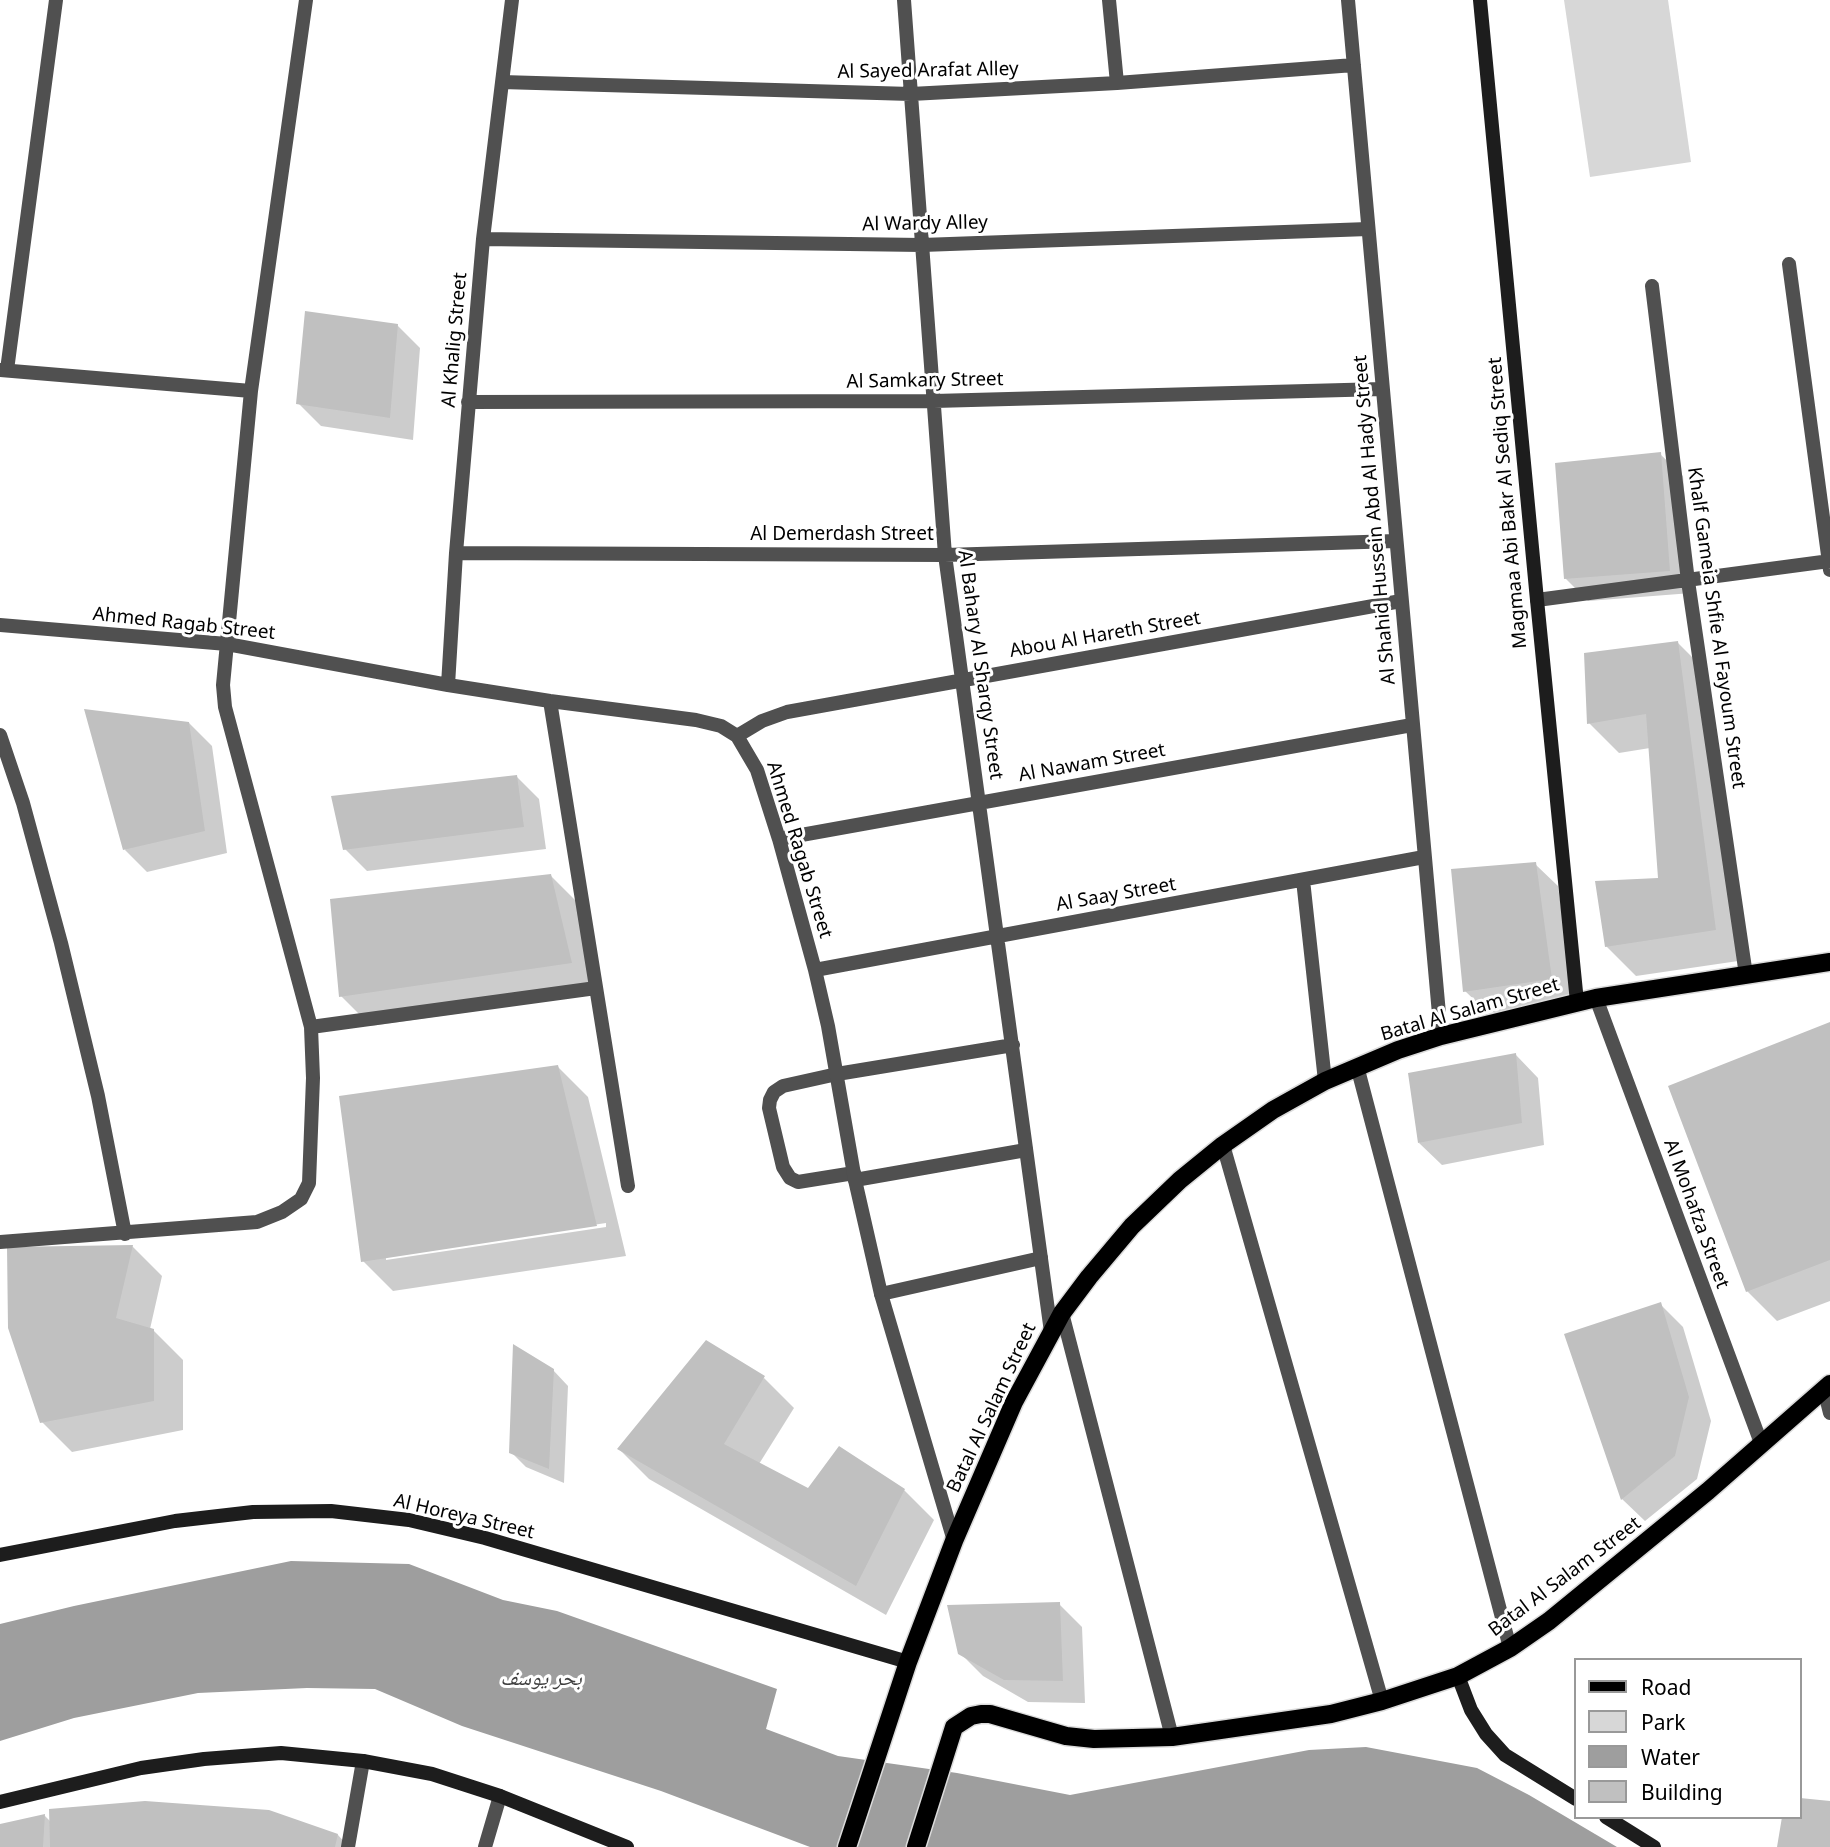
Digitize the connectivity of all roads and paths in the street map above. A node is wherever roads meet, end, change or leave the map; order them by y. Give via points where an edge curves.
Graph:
1 (56, 0) edge
2 (306, 0) edge
3 (512, 0) edge
4 (904, 0) edge
5 (1109, 0) edge
6 (1348, 0) edge
7 (1480, 0) edge
8 (1354, 65) junction
9 (502, 82) junction
10 (1117, 83) junction
11 (911, 94) junction
12 (1368, 229) junction
13 (483, 239) junction
14 (922, 245) junction
15 (1789, 264) dead end
16 (1652, 286) dead end
17 (4, 370) edge
18 (1382, 389) junction
19 (251, 391) junction
20 (934, 401) junction
21 (468, 402) junction
22 (1396, 541) junction
23 (456, 553) junction
24 (945, 555) junction
25 (1830, 564) edge
26 (1688, 581) junction
27 (1537, 600) junction
28 (1401, 601) junction
29 (0, 625) edge
30 (227, 644) junction
31 (962, 680) junction
32 (448, 685) junction
33 (550, 701) junction
34 (1412, 725) junction
35 (0, 735) edge
36 (737, 736) junction
37 (980, 803) junction
38 (779, 839) junction
39 (1424, 857) junction
40 (1303, 880) junction
41 (998, 936) junction
42 (1830, 962) edge
43 (815, 970) junction
44 (1746, 975) junction
45 (596, 988) junction
46 (1596, 998) junction
47 (1577, 1002) junction
48 (311, 1027) junction
49 (1441, 1036) junction
50 (1013, 1045) junction
51 (1357, 1066) junction
52 (837, 1074) junction
53 (1325, 1081) junction
54 (1223, 1144) junction
55 (1026, 1150) junction
56 (855, 1177) junction
57 (628, 1186) dead end
58 (125, 1234) junction
59 (0, 1242) edge
60 (1041, 1258) junction
61 (881, 1294) junction
62 (1062, 1313) junction
63 (1051, 1332) junction
64 (1827, 1387) edge
65 (1830, 1413) edge
66 (1761, 1443) junction
67 (954, 1541) junction
68 (0, 1555) edge
69 (1510, 1648) junction
70 (908, 1662) junction
71 (1458, 1676) junction
72 (1382, 1701) junction
73 (1172, 1737) junction
74 (363, 1761) junction
75 (500, 1796) junction
76 (1574, 1798) edge
77 (0, 1802) edge
78 (1609, 1819) edge
79 (623, 1846) edge
80 (348, 1847) edge
81 (485, 1847) edge
82 (847, 1847) edge
83 (916, 1847) edge
84 (1654, 1847) edge

1 - 17 street
2 - 19 street
3 - 9 street, Al Khalig Street
4 - 11 street, Al Bahary Al Sharqy Street
5 - 10 street
6 - 8 street, Al Shahid Hussein Abd Al Hady Street
7 - 27 street, Magmaa Abi Bakr Al Sediq Street
8 - 10 street, Al Sayed Arafat Alley
8 - 12 street, Al Shahid Hussein Abd Al Hady Street
9 - 11 street, Al Sayed Arafat Alley
9 - 13 street, Al Khalig Street
10 - 11 street, Al Sayed Arafat Alley
11 - 14 street, Al Bahary Al Sharqy Street
12 - 14 street, Al Wardy Alley
12 - 18 street, Al Shahid Hussein Abd Al Hady Street
13 - 14 street, Al Wardy Alley
13 - 21 street, Al Khalig Street
14 - 20 street, Al Bahary Al Sharqy Street
15 - 25 street
16 - 26 street, Khalf Gameia Shfie Al Fayoum Street
17 - 19 street
18 - 20 street, Al Samkary Street
18 - 22 street, Al Shahid Hussein Abd Al Hady Street
19 - 30 street
20 - 21 street, Al Samkary Street
20 - 24 street, Al Bahary Al Sharqy Street
21 - 23 street, Al Khalig Street
22 - 24 street, Al Demerdash Street
22 - 28 street, Al Shahid Hussein Abd Al Hady Street
23 - 24 street, Al Demerdash Street
23 - 32 street, Al Khalig Street
24 - 31 street, Al Bahary Al Sharqy Street
25 - 26 street
26 - 27 street
26 - 44 street, Khalf Gameia Shfie Al Fayoum Street
27 - 47 street, Magmaa Abi Bakr Al Sediq Street
28 - 31 street, Abou Al Hareth Street
28 - 34 street, Al Shahid Hussein Abd Al Hady Street
29 - 30 street, Ahmed Ragab Street
30 - 32 street, Ahmed Ragab Street
30 - 48 street via 225,707
31 - 36 street, Abou Al Hareth Street via 787,712
31 - 37 street, Al Bahary Al Sharqy Street
32 - 33 street, Ahmed Ragab Street
33 - 36 street, Ahmed Ragab Street via 696,720
33 - 45 street
34 - 37 street, Al Nawam Street
34 - 39 street, Al Shahid Hussein Abd Al Hady Street
35 - 58 street via 61,943
36 - 38 street, Ahmed Ragab Street via 757,770
37 - 38 street, Al Nawam Street
37 - 41 street, Al Bahary Al Sharqy Street
38 - 43 street, Ahmed Ragab Street
39 - 40 street, Al Saay Street
39 - 49 street, Al Shahid Hussein Abd Al Hady Street
40 - 41 street, Al Saay Street
40 - 53 street
41 - 43 street, Al Saay Street
41 - 50 street, Al Bahary Al Sharqy Street
42 - 44 main road, Batal Al Salam Street
43 - 52 street, Ahmed Ragab Street
44 - 46 main road, Batal Al Salam Street
45 - 48 street
45 - 57 street
46 - 47 main road, Batal Al Salam Street
46 - 66 street, Al Mohafza Street
47 - 49 main road, Batal Al Salam Street
48 - 58 street via 309,1183 300,1199 257,1222
49 - 51 main road, Batal Al Salam Street
50 - 52 street
50 - 55 street, Al Bahary Al Sharqy Street
51 - 53 main road, Batal Al Salam Street
51 - 69 street
52 - 56 street, Ahmed Ragab Street
52 - 56 street via 783,1086 774,1092 769,1108 783,1167 790,1178 798,1182
53 - 54 main road, Batal Al Salam Street
54 - 62 main road, Batal Al Salam Street via 1132,1226
54 - 72 street
55 - 56 street
55 - 60 street, Al Bahary Al Sharqy Street
56 - 61 street, Ahmed Ragab Street
58 - 59 street
60 - 61 street
60 - 63 street, Al Bahary Al Sharqy Street
61 - 67 street, Ahmed Ragab Street
62 - 63 main road, Batal Al Salam Street
62 - 73 street
63 - 67 main road, Batal Al Salam Street via 1014,1402
64 - 65 street
64 - 66 main road, Batal Al Salam Street
66 - 69 main road, Batal Al Salam Street via 1549,1621
67 - 70 main road, Batal Al Salam Street
68 - 70 street, Al Horeya Street via 175,1521 253,1512 331,1511 409,1520
69 - 71 main road, Batal Al Salam Street
70 - 82 main road, Batal Al Salam Street
71 - 72 main road, Batal Al Salam Street
71 - 76 street via 1471,1710 1505,1755
72 - 73 main road, Batal Al Salam Street via 1331,1714
73 - 83 main road, Batal Al Salam Street via 1094,1739 1037,1729 990,1714 971,1716 954,1727
74 - 75 street via 432,1774
74 - 77 street via 281,1753 204,1759 141,1768
74 - 80 street
75 - 79 street
75 - 81 street
78 - 84 street

